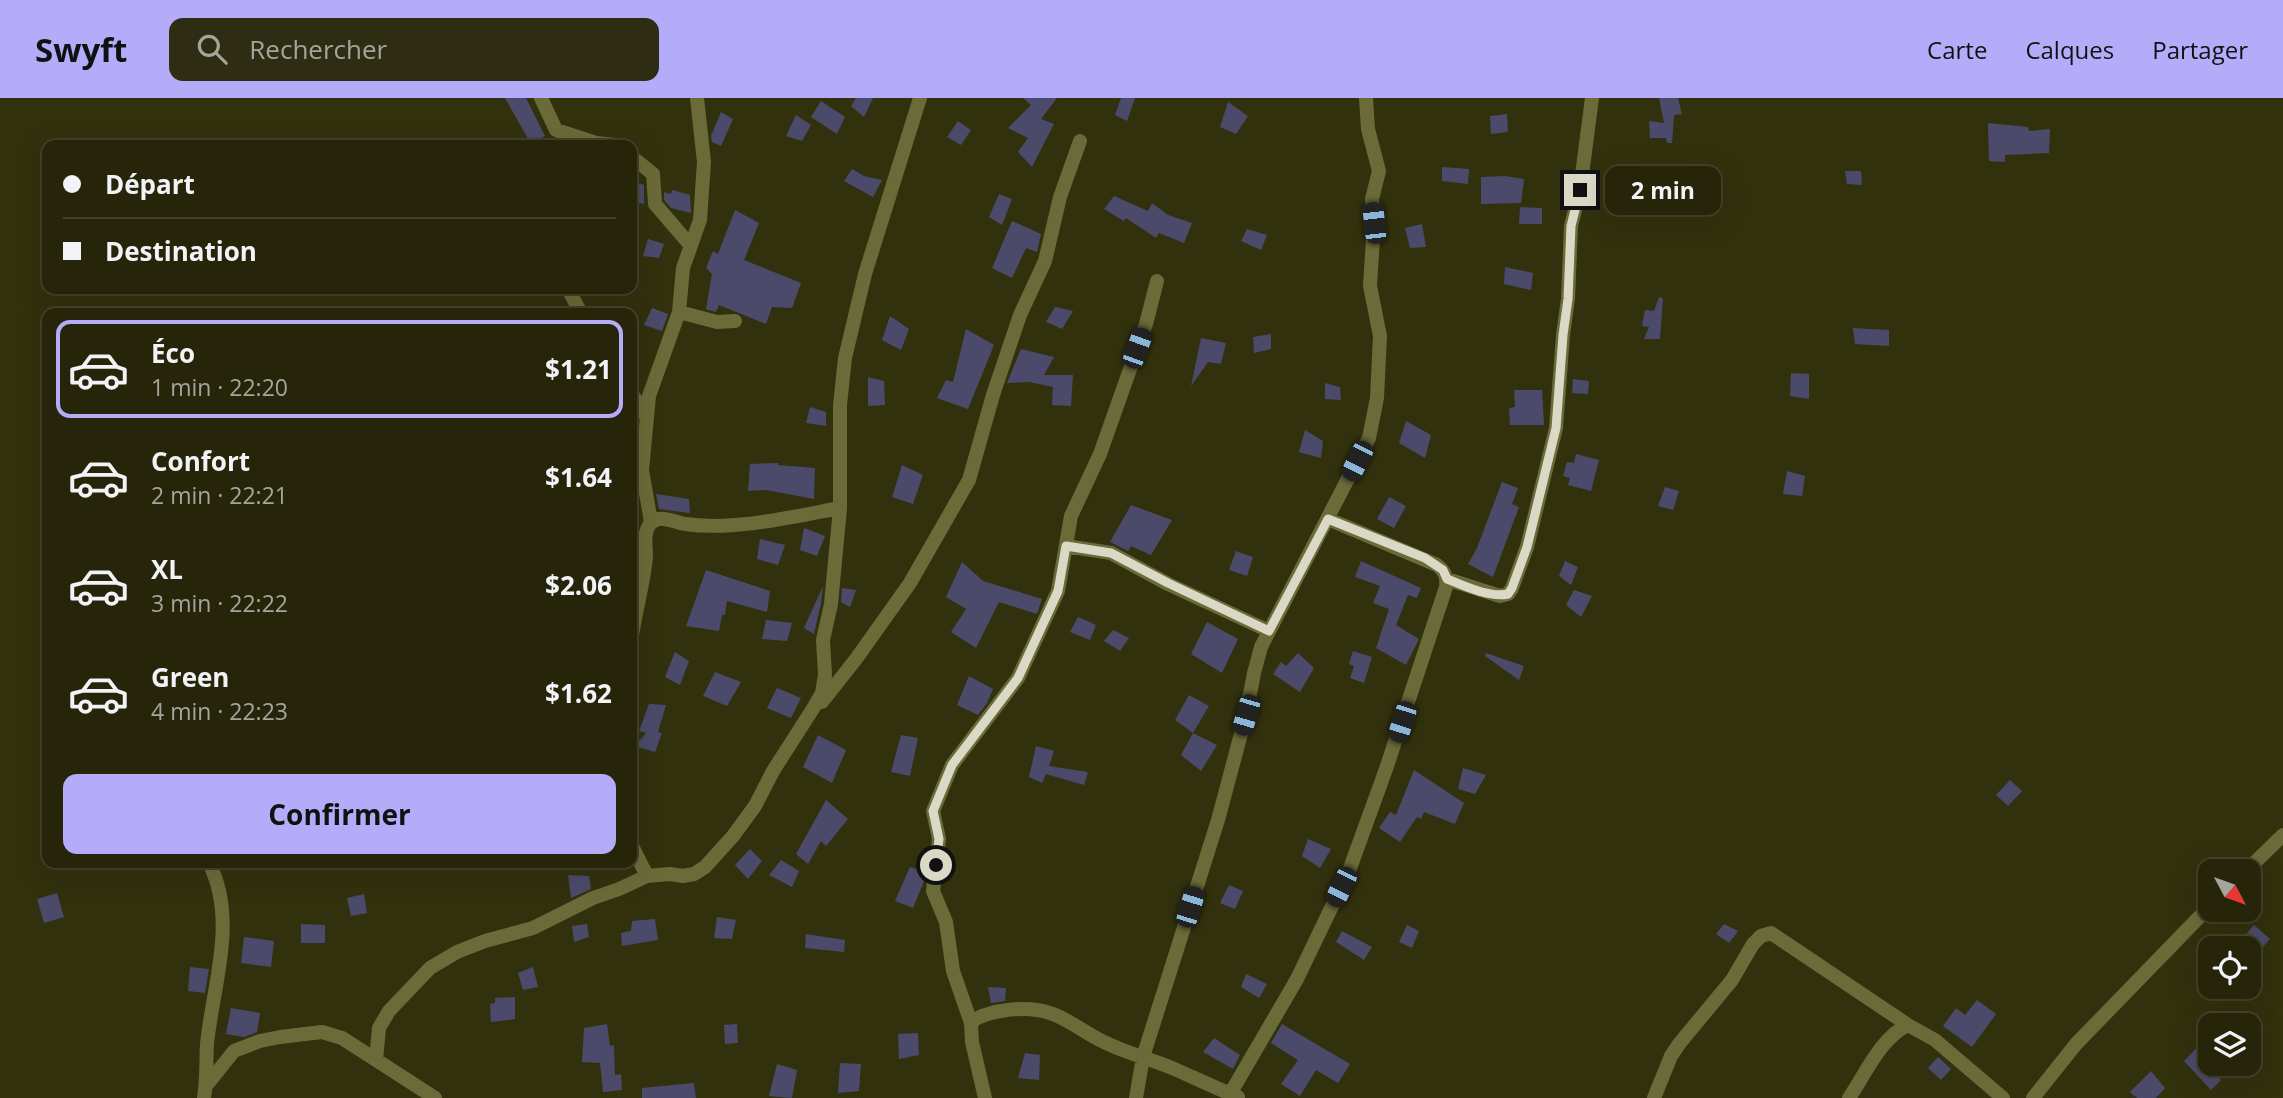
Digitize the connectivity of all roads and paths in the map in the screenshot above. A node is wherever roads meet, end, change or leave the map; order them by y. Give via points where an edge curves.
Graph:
1 (541, 98) edge
2 (696, 98) edge
3 (920, 98) edge
4 (1366, 98) edge
5 (1592, 98) edge
6 (587, 140) edge
7 (1080, 141) dead end
8 (637, 161) edge
9 (691, 246) junction
10 (1157, 281) dead end
11 (679, 312) junction
12 (735, 321) dead end
13 (637, 402) edge
14 (647, 418) junction
15 (840, 508) junction
16 (1328, 519) junction
17 (651, 522) junction
18 (1066, 546) junction
19 (1447, 579) junction
20 (637, 608) edge
21 (1269, 631) junction
22 (807, 719) junction
23 (2283, 835) edge
24 (637, 856) edge
25 (2258, 859) edge
26 (210, 868) edge
27 (647, 876) junction
28 (2198, 918) edge
29 (971, 1023) junction
30 (1908, 1025) junction
31 (1143, 1057) junction
32 (376, 1060) junction
33 (205, 1092) edge
34 (1235, 1096) edge
35 (435, 1098) edge
36 (985, 1098) edge
37 (1136, 1098) edge
38 (1654, 1098) edge
39 (1849, 1098) edge
40 (2003, 1098) edge
41 (2033, 1098) edge

1 - 6 street via 556,130
2 - 9 street via 704,162 700,220
3 - 15 street via 865,274 845,358
4 - 16 street via 1379,171 1372,199 1370,286 1380,336 1377,398 1369,438
5 - 19 street via 1571,226 1556,428 1527,547 1508,594 1500,596
7 - 22 street via 1060,197 1045,261 1020,315 969,480 910,583
8 - 9 street via 653,173 655,204
9 - 11 street via 682,268
10 - 18 street via 1100,454 1070,516
11 - 12 street via 717,322
11 - 14 street via 649,396
13 - 14 street
14 - 17 street via 642,470
15 - 17 street via 725,524 683,524 659,518
15 - 22 street via 823,640 825,675 822,693
16 - 19 street via 1425,558 1443,570
16 - 21 street
17 - 20 street
18 - 21 street via 1111,553
18 - 29 street via 1058,591 1018,678 952,765 933,811 939,839 933,891 946,922 953,971
19 - 34 street via 1349,871
21 - 31 street via 1254,673 1218,820
22 - 27 street via 755,806 705,867 683,876
23 - 25 street
24 - 27 street
26 - 33 street via 223,912
27 - 32 street via 533,929 485,941 430,968 410,986 379,1028
28 - 41 street via 2076,1044
29 - 31 street via 992,1012 1037,1010
29 - 36 street
30 - 38 street via 1771,933 1760,936 1732,980 1671,1056
30 - 39 street via 1884,1046
30 - 40 street via 1935,1040
31 - 34 street
31 - 37 street
32 - 33 street via 342,1038 322,1032 301,1033 234,1051
32 - 35 street

